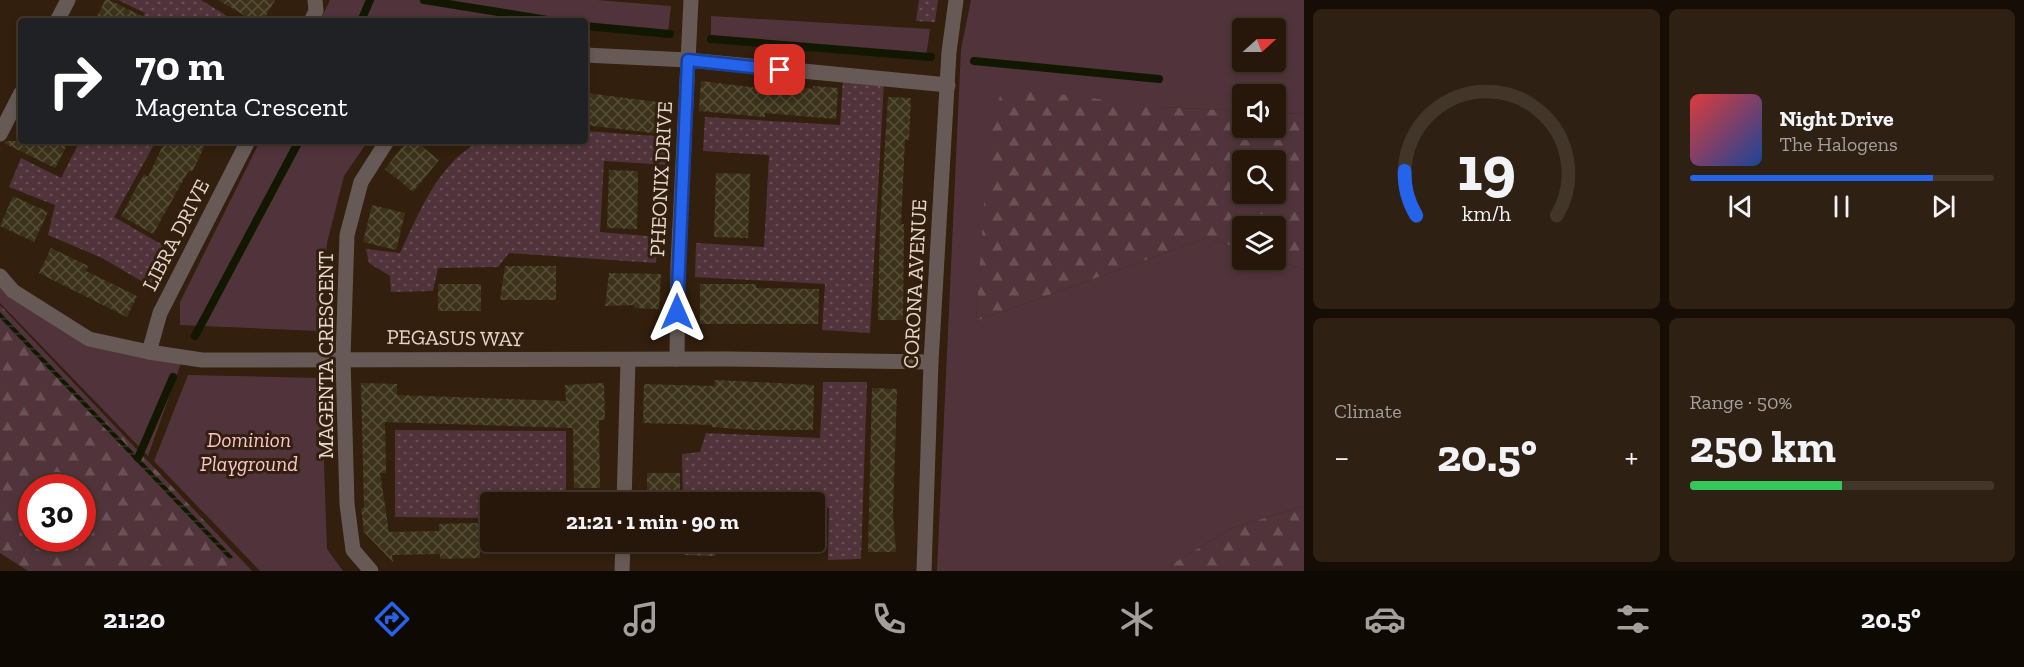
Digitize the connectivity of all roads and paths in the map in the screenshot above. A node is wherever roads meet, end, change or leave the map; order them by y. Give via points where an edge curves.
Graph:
1 (68, 0) edge
2 (315, 0) edge
3 (691, 0) edge
4 (956, 0) edge
5 (59, 18) edge
6 (312, 18) edge
7 (588, 55) edge
8 (688, 60) junction
9 (948, 85) junction
10 (18, 99) edge
11 (0, 134) edge
12 (246, 144) edge
13 (385, 144) edge
14 (0, 276) edge
15 (149, 352) junction
16 (343, 358) junction
17 (677, 359) junction
18 (628, 361) junction
19 (931, 362) junction
20 (624, 492) edge
21 (623, 552) edge
22 (371, 571) edge
23 (622, 571) edge
24 (924, 571) edge

1 - 5 street
2 - 6 street
3 - 8 street, PHEONIX DRIVE
4 - 9 street, CORONA AVENUE
7 - 8 street
8 - 9 street
8 - 17 street, PHEONIX DRIVE
9 - 19 street, CORONA AVENUE
10 - 11 street
12 - 15 street, LIBRA DRIVE via 160,313
13 - 16 street, MAGENTA CRESCENT via 361,182 347,235
14 - 15 street, PEGASUS WAY via 13,291 89,339
15 - 16 street, PEGASUS WAY via 202,360
16 - 18 street, PEGASUS WAY
16 - 22 street, MAGENTA CRESCENT via 347,504 353,550
17 - 18 street, PEGASUS WAY
17 - 19 street, PEGASUS WAY
18 - 20 street
19 - 24 street, CORONA AVENUE
21 - 23 street

